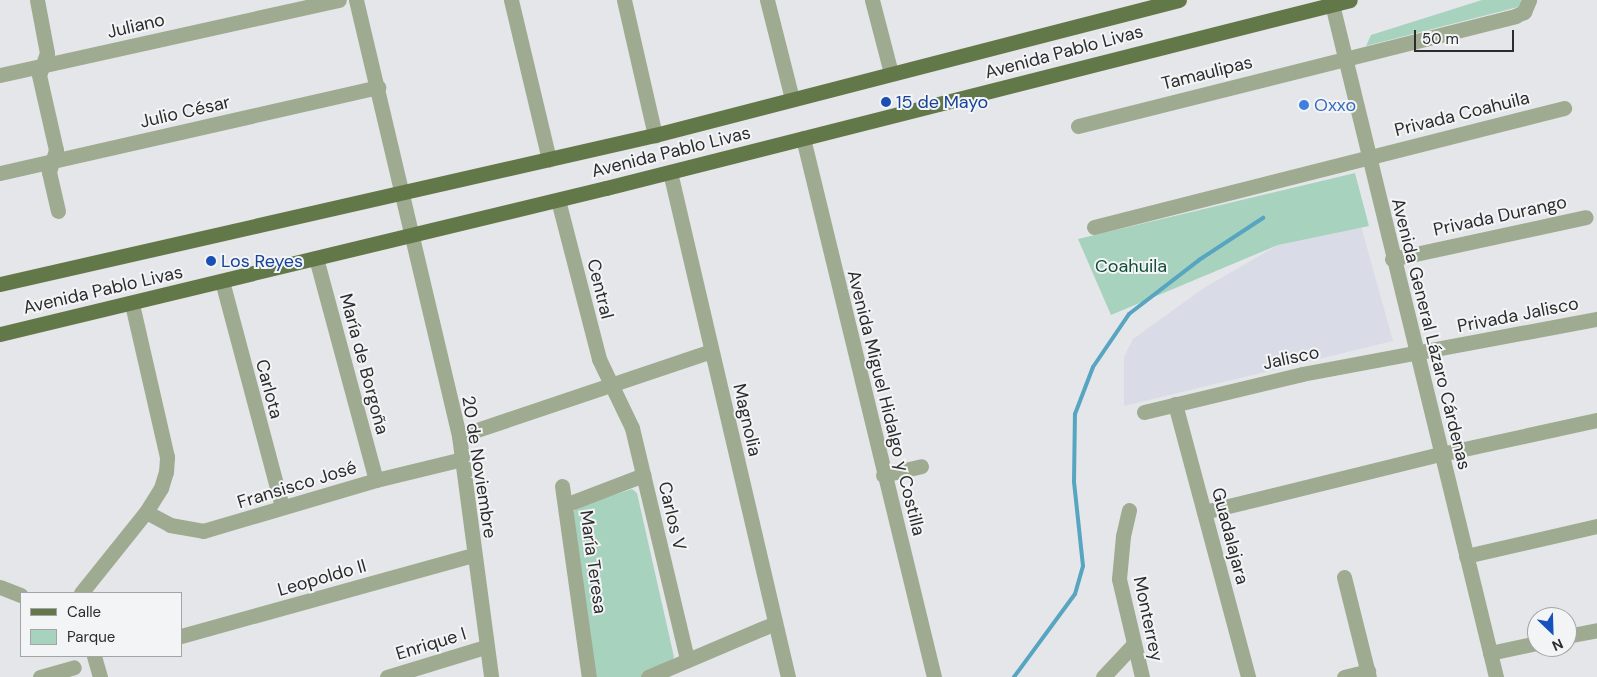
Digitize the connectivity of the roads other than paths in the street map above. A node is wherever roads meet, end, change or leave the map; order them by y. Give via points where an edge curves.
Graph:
1 (37, 0) edge
2 (339, 0) edge
3 (356, 0) edge
4 (512, 0) edge
5 (624, 0) edge
6 (767, 0) edge
7 (872, 0) edge
8 (1179, 0) edge
9 (1350, 0) edge
10 (1529, 0) edge
11 (1331, 2) edge
12 (1344, 57) junction
13 (44, 66) junction
14 (891, 73) junction
15 (0, 75) edge
16 (378, 87) junction
17 (792, 99) junction
18 (1564, 108) dead end
19 (1078, 126) dead end
20 (656, 135) junction
21 (803, 138) junction
22 (1368, 156) junction
23 (549, 160) junction
24 (53, 161) junction
25 (670, 172) junction
26 (0, 173) edge
27 (403, 191) junction
28 (558, 200) junction
29 (58, 211) dead end
30 (1586, 217) dead end
31 (1094, 227) dead end
32 (413, 235) junction
33 (316, 258) junction
34 (1392, 259) junction
35 (222, 281) junction
36 (0, 284) edge
37 (132, 304) junction
38 (1597, 319) edge
39 (0, 334) edge
40 (711, 351) junction
41 (1416, 354) junction
42 (612, 385) junction
43 (1175, 404) junction
44 (1144, 412) dead end
45 (1597, 420) edge
46 (459, 436) junction
47 (1441, 454) junction
48 (462, 459) junction
49 (921, 466) dead end
50 (643, 476) junction
51 (883, 476) junction
52 (376, 480) junction
53 (562, 486) dead end
54 (565, 505) junction
55 (282, 506) junction
56 (1129, 510) dead end
57 (146, 512) junction
58 (1204, 512) junction
59 (1597, 526) edge
60 (473, 555) junction
61 (1466, 556) junction
62 (1344, 577) dead end
63 (0, 586) edge
64 (82, 592) edge
65 (20, 595) edge
66 (775, 623) junction
67 (1597, 630) edge
68 (1577, 634) edge
69 (182, 636) edge
70 (1134, 644) junction
71 (1527, 645) edge
72 (486, 647) junction
73 (1490, 653) junction
74 (100, 657) edge
75 (687, 659) junction
76 (74, 667) edge
77 (1368, 674) edge
78 (40, 677) edge
79 (100, 677) edge
80 (387, 677) edge
81 (491, 677) edge
82 (590, 677) edge
83 (648, 677) edge
84 (788, 677) edge
85 (934, 677) edge
86 (1103, 677) edge
87 (1142, 677) edge
88 (1248, 677) edge
89 (1344, 677) edge
90 (1496, 677) edge

1 - 13 street via 47,53
2 - 13 street, Juliano
3 - 16 street, 20 de Noviembre
4 - 23 street
5 - 20 street
6 - 17 street
7 - 14 street
8 - 14 main road, Avenida Pablo Livas
9 - 11 main road, Avenida Pablo Livas
10 - 12 street, Tamaulipas via 1524,12 1515,16
11 - 12 street, Avenida General Lázaro Cárdenas
11 - 21 main road, Avenida Pablo Livas
12 - 19 street, Tamaulipas
12 - 22 street, Avenida General Lázaro Cárdenas
13 - 15 street, Juliano
13 - 24 street via 39,75 56,150
14 - 17 main road, Avenida Pablo Livas
16 - 24 street, Julio César
16 - 27 street, 20 de Noviembre
17 - 20 main road, Avenida Pablo Livas
18 - 22 street, Privada Coahuila
20 - 23 main road, Avenida Pablo Livas
21 - 25 main road, Avenida Pablo Livas
21 - 51 street, Avenida Miguel Hidalgo y Costilla
22 - 31 street
22 - 34 street, Avenida General Lázaro Cárdenas
23 - 27 main road, Avenida Pablo Livas
24 - 26 street, Julio César
24 - 29 street via 49,172
25 - 28 main road, Avenida Pablo Livas
25 - 40 street, Magnolia
27 - 32 street, 20 de Noviembre
27 - 36 main road, Avenida Pablo Livas
28 - 32 main road, Avenida Pablo Livas
28 - 42 street, Central via 599,359
30 - 34 street, Privada Durango
32 - 33 main road, Avenida Pablo Livas
32 - 46 street, 20 de Noviembre
33 - 35 main road, Avenida Pablo Livas
33 - 52 street, María de Borgoña
34 - 41 street, Avenida General Lázaro Cárdenas
35 - 37 main road, Avenida Pablo Livas
35 - 55 street, Carlota
37 - 39 main road, Avenida Pablo Livas
37 - 57 street via 166,457 161,488
38 - 41 street, Privada Jalisco
40 - 42 street
40 - 66 street, Magnolia
41 - 43 street, Jalisco via 1302,374
41 - 47 street, Avenida General Lázaro Cárdenas
42 - 46 street
42 - 50 street, Carlos V via 632,428
43 - 44 street
43 - 58 street, Guadalajara
45 - 47 street
46 - 48 street, 20 de Noviembre
47 - 58 street
47 - 61 street, Avenida General Lázaro Cárdenas
48 - 52 street, Fransisco José
48 - 60 street, 20 de Noviembre
49 - 51 street
50 - 54 street, María Teresa
50 - 75 street, Carlos V
51 - 85 street, Avenida Miguel Hidalgo y Costilla
52 - 55 street, Fransisco José
53 - 54 street
54 - 82 street, María Teresa
55 - 57 street, Fransisco José via 202,531 170,525
56 - 70 street, Monterrey via 1119,579
57 - 64 street
58 - 88 street, Guadalajara
59 - 61 street
60 - 69 street, Leopoldo II
60 - 72 street, 20 de Noviembre
61 - 73 street, Avenida General Lázaro Cárdenas
62 - 77 street
63 - 65 street
66 - 75 street
66 - 84 street, Magnolia
67 - 68 street
70 - 86 street
70 - 87 street, Monterrey
71 - 73 street
72 - 80 street, Enrique I
72 - 81 street, 20 de Noviembre
73 - 90 street, Avenida General Lázaro Cárdenas
74 - 79 street
75 - 83 street
76 - 78 street
77 - 89 street

